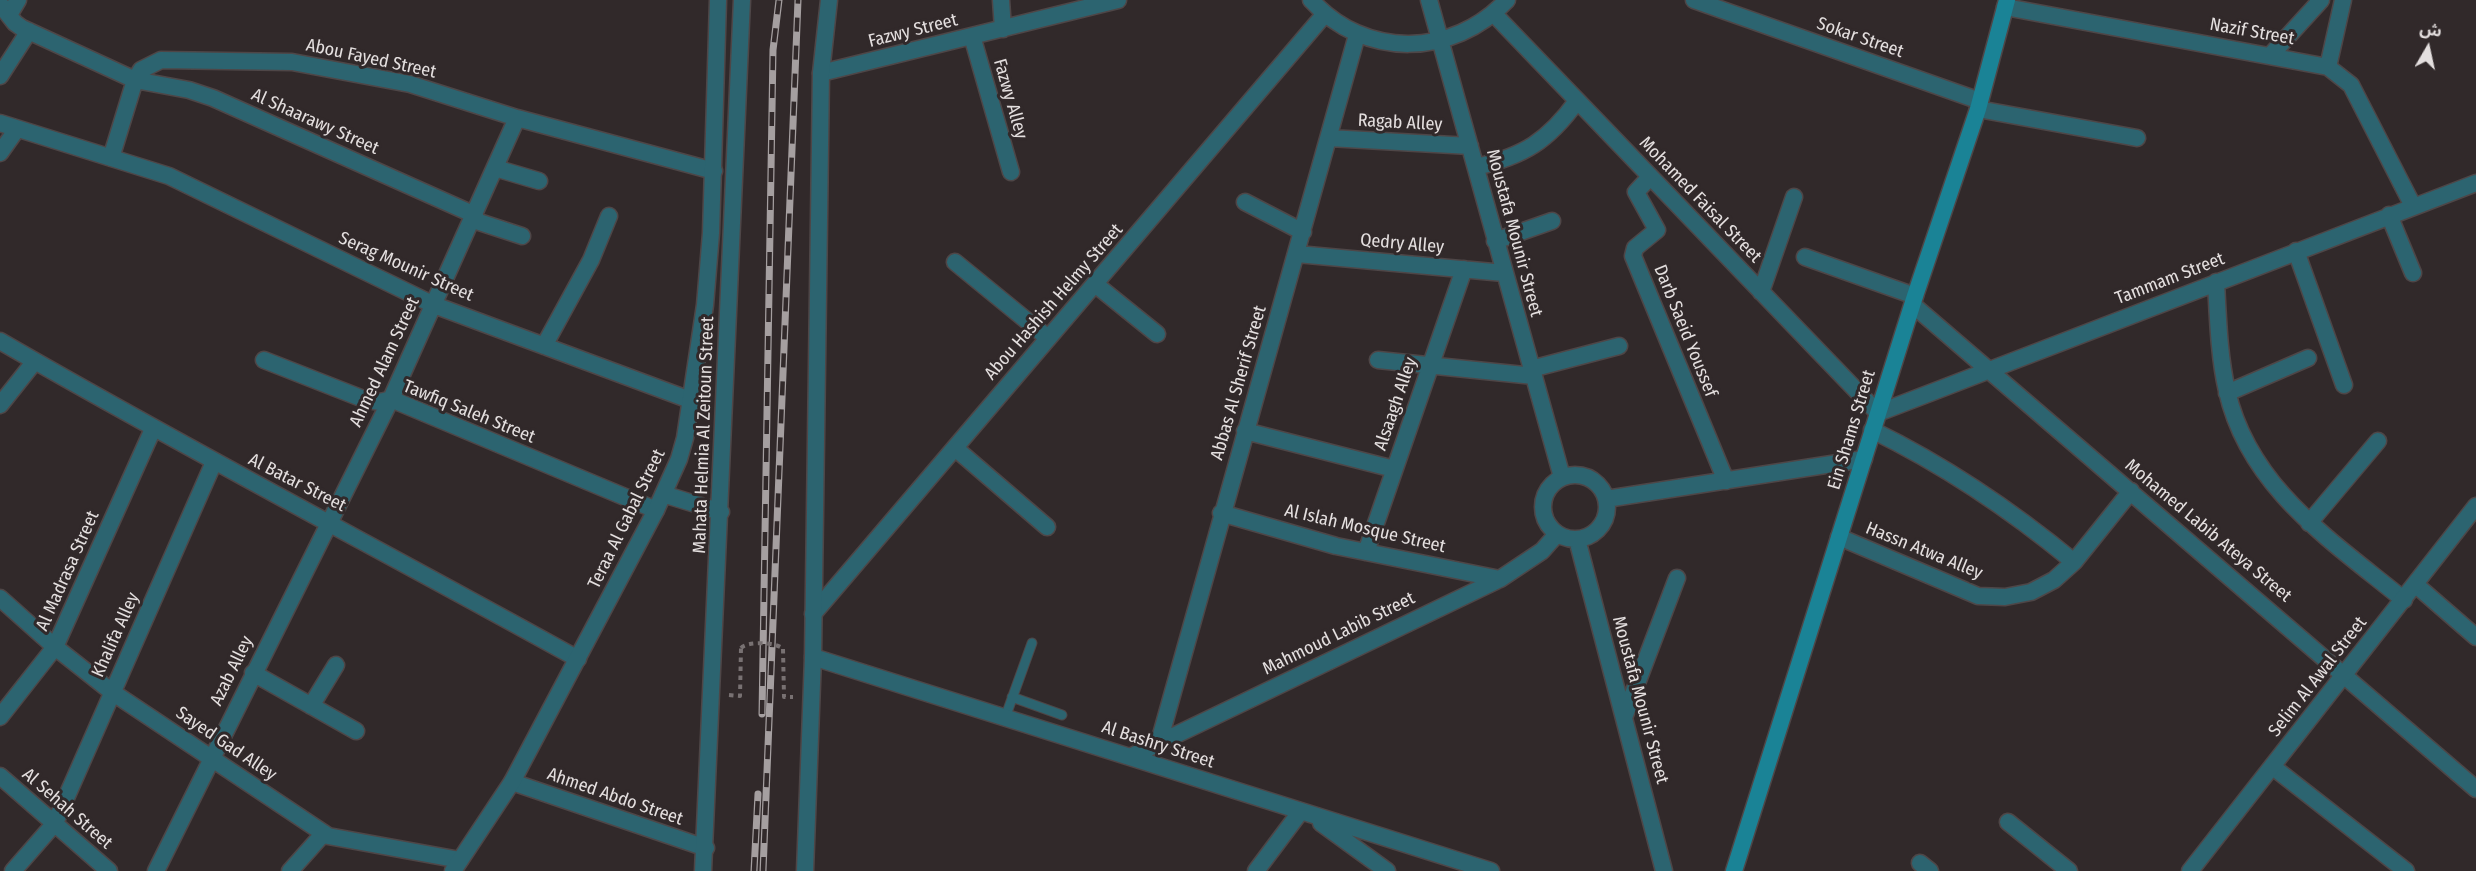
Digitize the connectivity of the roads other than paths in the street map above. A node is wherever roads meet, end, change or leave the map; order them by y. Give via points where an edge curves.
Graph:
1 (18, 0) edge
2 (718, 0) edge
3 (742, 0) edge
4 (751, 0) edge
5 (829, 0) edge
6 (1001, 0) edge
7 (1118, 0) edge
8 (1311, 0) edge
9 (1429, 0) edge
10 (1507, 0) edge
11 (1694, 0) edge
12 (2320, 0) edge
13 (2343, 0) edge
14 (2006, 4) edge
15 (4, 10) edge
16 (1494, 14) junction
17 (1324, 15) junction
18 (1003, 28) junction
19 (29, 31) junction
20 (1357, 35) junction
21 (972, 36) junction
22 (1439, 42) junction
23 (2270, 56) junction
24 (2328, 67) junction
25 (821, 73) junction
26 (0, 76) edge
27 (135, 80) junction
28 (1577, 101) junction
29 (737, 105) junction
30 (1979, 105) junction
31 (517, 118) junction
32 (0, 123) edge
33 (17, 129) junction
34 (1329, 138) junction
35 (2137, 138) dead end
36 (1470, 146) junction
37 (0, 153) edge
38 (111, 158) junction
39 (1476, 167) junction
40 (495, 168) junction
41 (714, 171) junction
42 (1011, 172) dead end
43 (1650, 177) junction
44 (539, 181) dead end
45 (2476, 183) edge
46 (1794, 197) dead end
47 (1245, 202) dead end
48 (2413, 206) junction
49 (2389, 215) junction
50 (609, 216) dead end
51 (474, 217) junction
52 (1552, 220) dead end
53 (1303, 232) junction
54 (522, 236) dead end
55 (1495, 242) junction
56 (2296, 251) junction
57 (1297, 254) junction
58 (1805, 257) dead end
59 (955, 262) dead end
60 (1464, 269) junction
61 (1504, 273) junction
62 (2413, 273) dead end
63 (2216, 282) junction
64 (1095, 284) junction
65 (1761, 292) junction
66 (1914, 300) junction
67 (434, 305) junction
68 (1157, 334) dead end
69 (1048, 338) junction
70 (0, 340) edge
71 (544, 346) junction
72 (1619, 346) dead end
73 (2308, 358) dead end
74 (264, 360) dead end
75 (1378, 360) dead end
76 (35, 361) junction
77 (1430, 365) junction
78 (1990, 370) junction
79 (1532, 373) junction
80 (2344, 385) dead end
81 (2228, 393) junction
82 (391, 399) junction
83 (690, 400) junction
84 (0, 405) edge
85 (1878, 413) junction
86 (153, 429) junction
87 (1872, 430) junction
88 (1245, 431) junction
89 (2378, 441) dead end
90 (955, 448) junction
91 (1864, 459) junction
92 (214, 462) junction
93 (1394, 469) junction
94 (1562, 477) junction
95 (1726, 481) junction
96 (2132, 491) junction
97 (663, 494) junction
98 (1606, 499) junction
99 (2476, 506) edge
100 (656, 510) junction
101 (721, 512) junction
102 (1221, 513) junction
103 (328, 521) junction
104 (2309, 523) junction
105 (1047, 527) dead end
106 (1557, 534) junction
107 (1839, 537) junction
108 (1577, 539) junction
109 (1366, 552) junction
110 (2074, 562) junction
111 (1500, 579) junction
112 (1677, 579) dead end
113 (2416, 585) junction
114 (0, 598) edge
115 (2404, 600) junction
116 (813, 614) junction
117 (2476, 637) edge
118 (1032, 643) dead end
119 (55, 647) junction
120 (813, 657) junction
121 (578, 659) junction
122 (336, 665) dead end
123 (253, 673) junction
124 (2343, 677) junction
125 (112, 692) junction
126 (1012, 697) junction
127 (311, 706) junction
128 (1062, 715) dead end
129 (1625, 715) junction
130 (0, 717) edge
131 (1005, 718) junction
132 (356, 731) dead end
133 (1159, 742) junction
134 (212, 756) junction
135 (1130, 757) junction
136 (2273, 767) junction
137 (0, 776) edge
138 (512, 782) junction
139 (2476, 789) edge
140 (1305, 812) junction
141 (2008, 822) dead end
142 (55, 823) junction
143 (324, 833) junction
144 (706, 848) junction
145 (456, 865) edge
146 (13, 871) edge
147 (109, 871) edge
148 (156, 871) edge
149 (291, 871) edge
150 (703, 871) edge
151 (804, 871) edge
152 (1256, 871) edge
153 (1388, 871) edge
154 (1491, 871) edge
155 (1664, 871) edge
156 (1734, 871) edge
157 (2069, 871) edge
158 (2190, 871) edge
159 (2406, 871) edge

1 - 15 street
2 - 41 street, Teraa Al Gabal Street
3 - 29 street, Mahata Helmia Al Zeitoun Street
4 - 29 street
5 - 25 street
6 - 18 street
7 - 18 street, Fazwy Street
8 - 17 street
9 - 22 street, Moustafa Mounir Street
10 - 16 street
11 - 30 street, Sokar Street
12 - 23 street
13 - 24 street
14 - 23 street, Nazif Street
14 - 30 main road, Ein Shams Street
15 - 19 street, Al Shaarawy Street
16 - 22 street
16 - 28 street, Mohamed Faisal Street
17 - 20 street
17 - 64 street, Abou Hashish Helmy Street
18 - 21 street, Fazwy Street
19 - 26 street
19 - 27 street, Al Shaarawy Street
20 - 22 street via 1397,45
20 - 34 street, Abbas Al Sherif Street
21 - 25 street, Fazwy Street
21 - 42 street, Fazwy Alley
22 - 36 street, Moustafa Mounir Street
23 - 24 street, Nazif Street
24 - 48 street, Nazif Street via 2351,85
25 - 116 street
27 - 31 street, Abou Fayed Street via 141,70 161,60 292,62 410,84
27 - 38 street
27 - 51 street, Al Shaarawy Street via 213,98
28 - 39 street via 1559,126 1535,146 1506,160
28 - 43 street, Mohamed Faisal Street
29 - 101 street, Mahata Helmia Al Zeitoun Street via 719,483
30 - 35 street, Sokar Street
30 - 66 main road, Ein Shams Street
31 - 40 street, Ahmed Alam Street
31 - 41 street, Abou Fayed Street
32 - 33 street, Serag Mounir Street
33 - 37 street
33 - 38 street, Serag Mounir Street
34 - 36 street, Ragab Alley
34 - 53 street, Abbas Al Sherif Street
36 - 39 street, Moustafa Mounir Street
38 - 67 street, Serag Mounir Street via 169,176
39 - 55 street, Moustafa Mounir Street
40 - 44 street
40 - 51 street, Ahmed Alam Street
41 - 83 street, Teraa Al Gabal Street via 705,306
43 - 65 street, Mohamed Faisal Street
43 - 95 street, Darb Saeid Youssef via 1636,192 1657,230 1635,248 1633,256
45 - 48 street, Tammam Street
46 - 65 street
47 - 53 street
48 - 49 street, Tammam Street
49 - 56 street, Tammam Street
49 - 62 street
50 - 71 street via 591,260
51 - 54 street, Al Shaarawy Street
51 - 67 street, Ahmed Alam Street
52 - 55 street
53 - 57 street, Abbas Al Sherif Street
55 - 61 street, Moustafa Mounir Street
56 - 63 street, Tammam Street
56 - 80 street
57 - 60 street, Qedry Alley
57 - 88 street, Abbas Al Sherif Street
58 - 66 street
59 - 69 street
60 - 61 street, Qedry Alley
60 - 77 street, Alsaagh Alley
61 - 79 street, Moustafa Mounir Street
63 - 78 street, Tammam Street
63 - 81 street via 2221,357
64 - 68 street
64 - 69 street, Abou Hashish Helmy Street
65 - 85 street, Mohamed Faisal Street
66 - 78 street, Mohamed Labib Ateya Street
66 - 85 main road, Ein Shams Street
67 - 71 street, Serag Mounir Street
67 - 82 street, Ahmed Alam Street
69 - 90 street, Abou Hashish Helmy Street
70 - 76 street, Al Batar Street
71 - 83 street, Serag Mounir Street
72 - 79 street
73 - 81 street
74 - 82 street, Tawfiq Saleh Street via 366,400
75 - 77 street
76 - 84 street
76 - 86 street, Al Batar Street
77 - 79 street
77 - 93 street, Alsaagh Alley
78 - 85 street, Tammam Street
78 - 96 street, Mohamed Labib Ateya Street
79 - 94 street, Moustafa Mounir Street
81 - 104 street via 2241,435 2260,470
82 - 100 street, Tawfiq Saleh Street
82 - 103 street, Ahmed Alam Street
83 - 97 street, Teraa Al Gabal Street via 679,459
85 - 87 main road, Ein Shams Street
86 - 92 street, Al Batar Street
86 - 119 street, Al Madrasa Street
87 - 91 main road, Ein Shams Street
87 - 110 street via 1970,483
88 - 93 street
88 - 102 street, Abbas Al Sherif Street
89 - 104 street
90 - 105 street
90 - 116 street, Abou Hashish Helmy Street
91 - 95 street
91 - 107 main road, Ein Shams Street
92 - 103 street, Al Batar Street
92 - 125 street, Khalifa Alley
93 - 109 street, Alsaagh Alley
94 - 98 street via 1589,478
94 - 106 street via 1547,489 1543,499 1545,519
95 - 98 street
96 - 110 street, Hassn Atwa Alley
96 - 124 street, Mohamed Labib Ateya Street
97 - 100 street, Teraa Al Gabal Street
97 - 101 street
98 - 108 street via 1600,526
99 - 113 street, Selim Al Awal Street
100 - 121 street, Teraa Al Gabal Street
101 - 144 street, Mahata Helmia Al Zeitoun Street
102 - 109 street, Al Islah Mosque Street
102 - 133 street, Abbas Al Sherif Street
103 - 121 street, Al Batar Street
103 - 123 street, Azab Alley
104 - 115 street
106 - 108 street
106 - 111 street, Mahmoud Labib Street via 1542,551
107 - 110 street, Hassn Atwa Alley via 1978,596 2005,597 2031,592 2054,580
107 - 156 main road, Ein Shams Street
108 - 129 street, Moustafa Mounir Street
109 - 111 street, Al Islah Mosque Street
111 - 133 street, Mahmoud Labib Street
112 - 129 street
113 - 115 street, Selim Al Awal Street
113 - 117 street
114 - 119 street, Sayed Gad Alley
115 - 124 street, Selim Al Awal Street
116 - 120 street
118 - 126 lane
119 - 125 street, Sayed Gad Alley
119 - 130 street, Al Madrasa Street
120 - 131 street, Al Bashry Street
120 - 151 street
121 - 138 street, Teraa Al Gabal Street
122 - 127 street
123 - 127 street
123 - 134 street, Azab Alley
124 - 136 street, Selim Al Awal Street
124 - 139 street, Mohamed Labib Ateya Street
125 - 134 street, Sayed Gad Alley
125 - 142 street, Khalifa Alley
126 - 128 lane
126 - 131 lane
127 - 132 street
129 - 155 street, Moustafa Mounir Street
131 - 135 street, Al Bashry Street
133 - 135 street, Mahmoud Labib Street
134 - 143 street, Sayed Gad Alley
134 - 148 street, Azab Alley
135 - 140 street, Al Bashry Street
136 - 158 street, Selim Al Awal Street
136 - 159 street
137 - 142 street, Al Sehah Street
138 - 144 street, Ahmed Abdo Street
138 - 145 street, Teraa Al Gabal Street
140 - 152 street
140 - 153 street
140 - 154 street, Al Bashry Street
141 - 157 street
142 - 146 street, Khalifa Alley
142 - 147 street, Al Sehah Street
143 - 145 street, Sayed Gad Alley
143 - 149 street
144 - 150 street, Mahata Helmia Al Zeitoun Street

